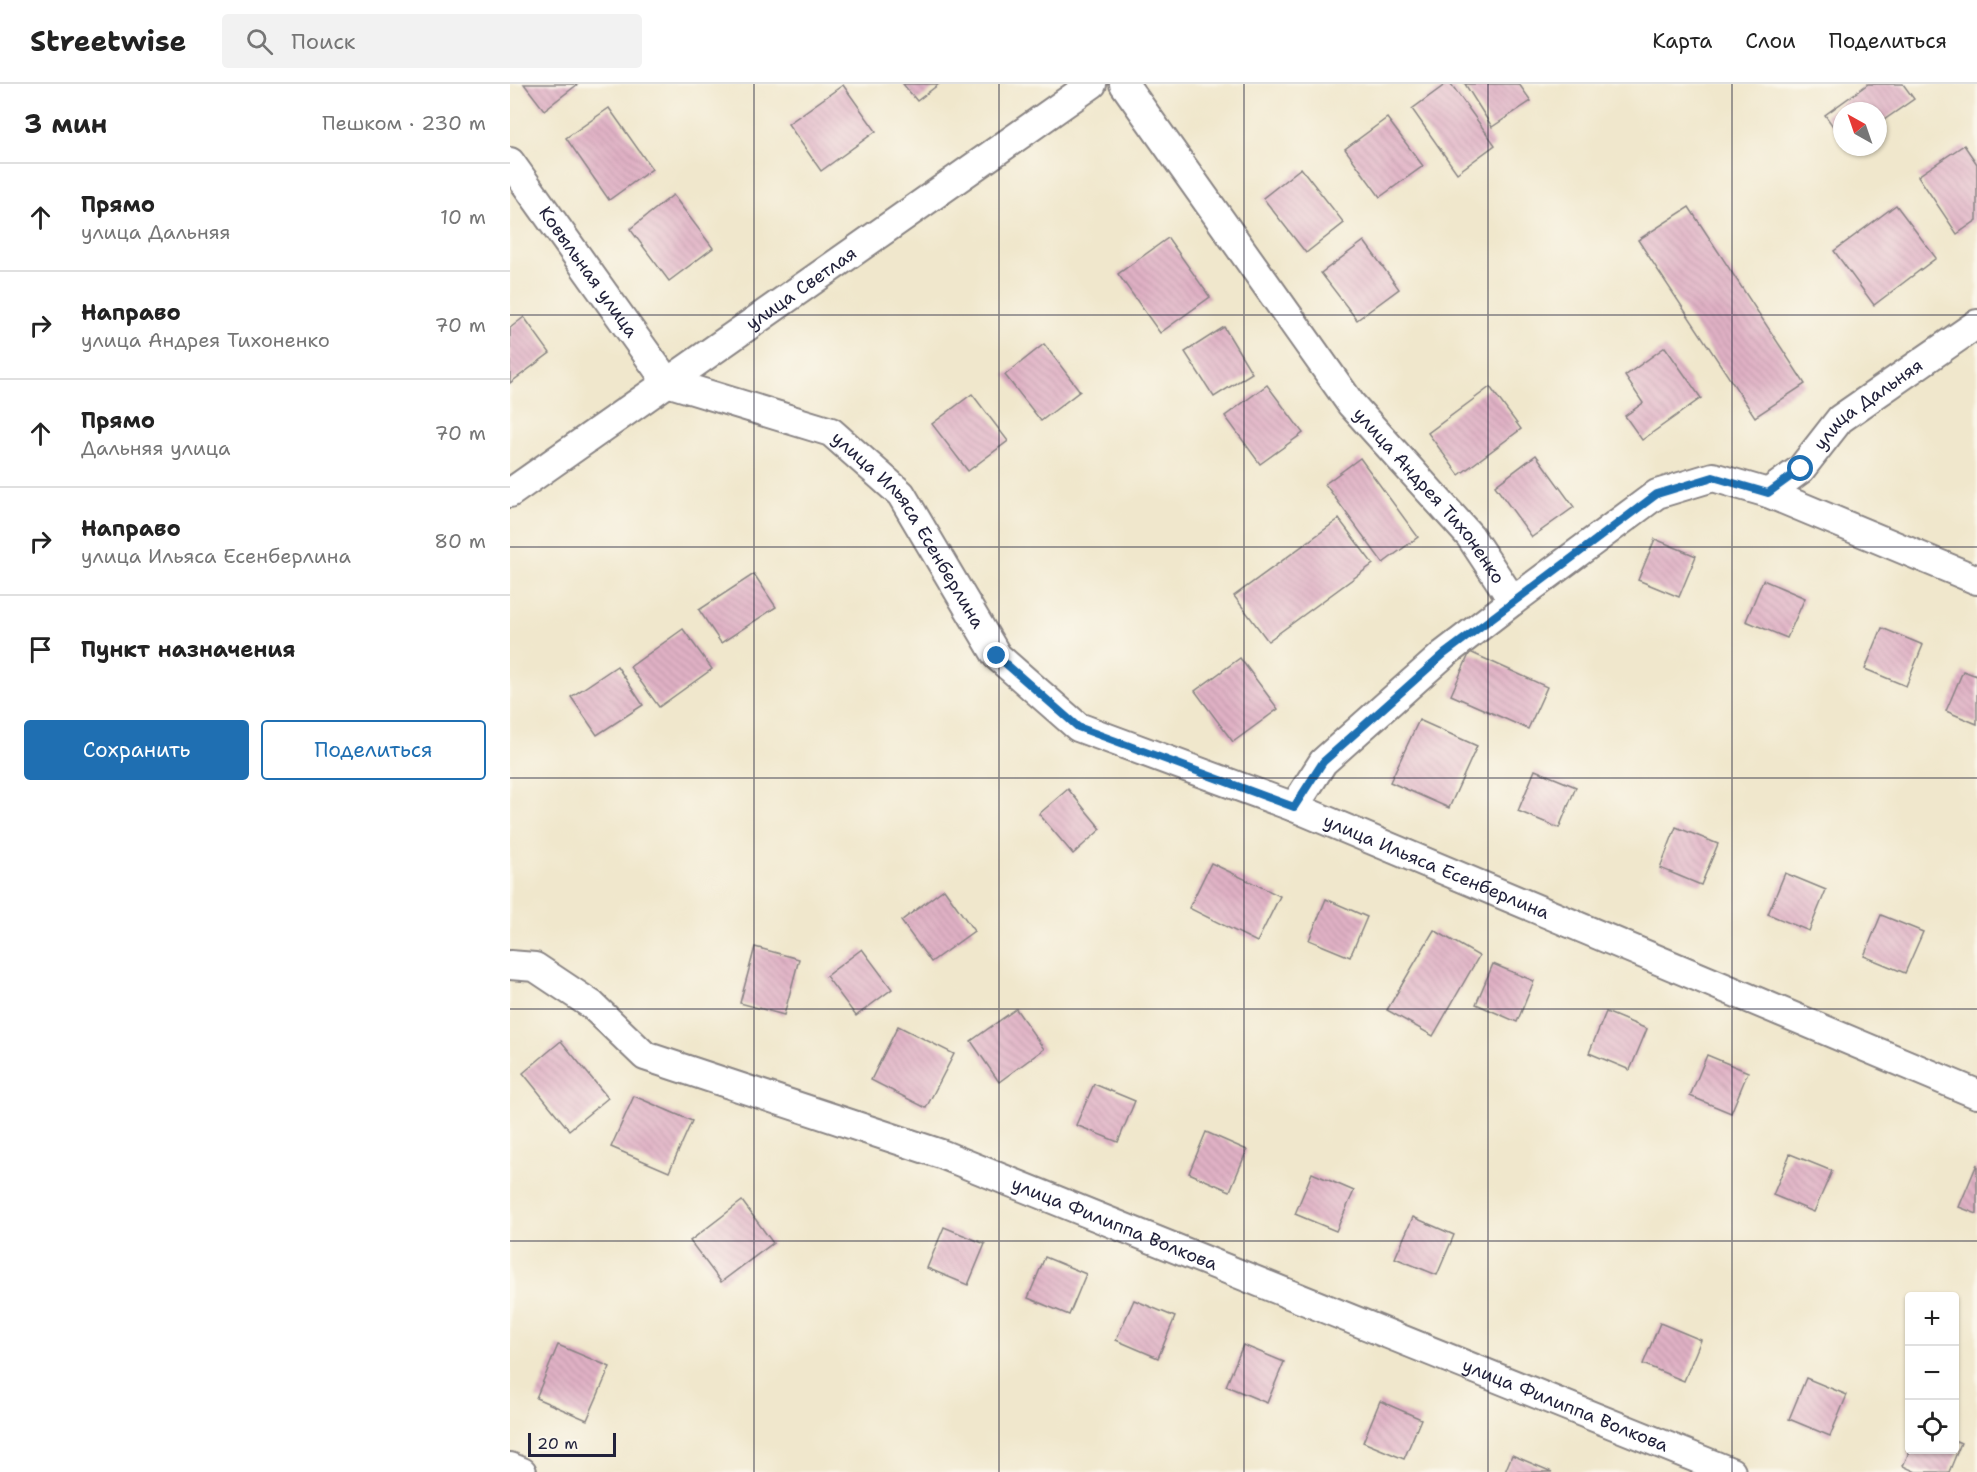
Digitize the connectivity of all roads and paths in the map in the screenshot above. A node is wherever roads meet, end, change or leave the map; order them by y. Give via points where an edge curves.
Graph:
1 (1092, 84) edge
2 (1124, 84) edge
3 (510, 162) edge
4 (1977, 324) edge
5 (667, 382) junction
6 (510, 493) edge
7 (1768, 493) junction
8 (1977, 580) edge
9 (1513, 601) junction
10 (1294, 807) junction
11 (510, 965) edge
12 (1977, 1094) edge
13 (510, 1467) edge
14 (522, 1472) edge
15 (1731, 1472) edge

1 - 5 street, улица Светлая
2 - 9 street, улица Андрея Тихоненко via 1351,404 1470,536
3 - 5 street, Ковыльная улица
4 - 7 street, улица Дальняя via 1840,419 1801,469
5 - 6 street, улица Светлая
5 - 10 street, улица Ильяса Есенберлина via 831,432 901,494 997,656 1078,727
7 - 8 street, улица Андрея Тихоненко
7 - 9 street, улица Андрея Тихоненко via 1713,477 1657,494
9 - 10 street via 1444,654 1323,762
10 - 12 street, улица Ильяса Есенберлина
11 - 15 street, улица Филиппа Волкова via 535,967 545,973 592,1005 645,1056 941,1155
13 - 14 street

